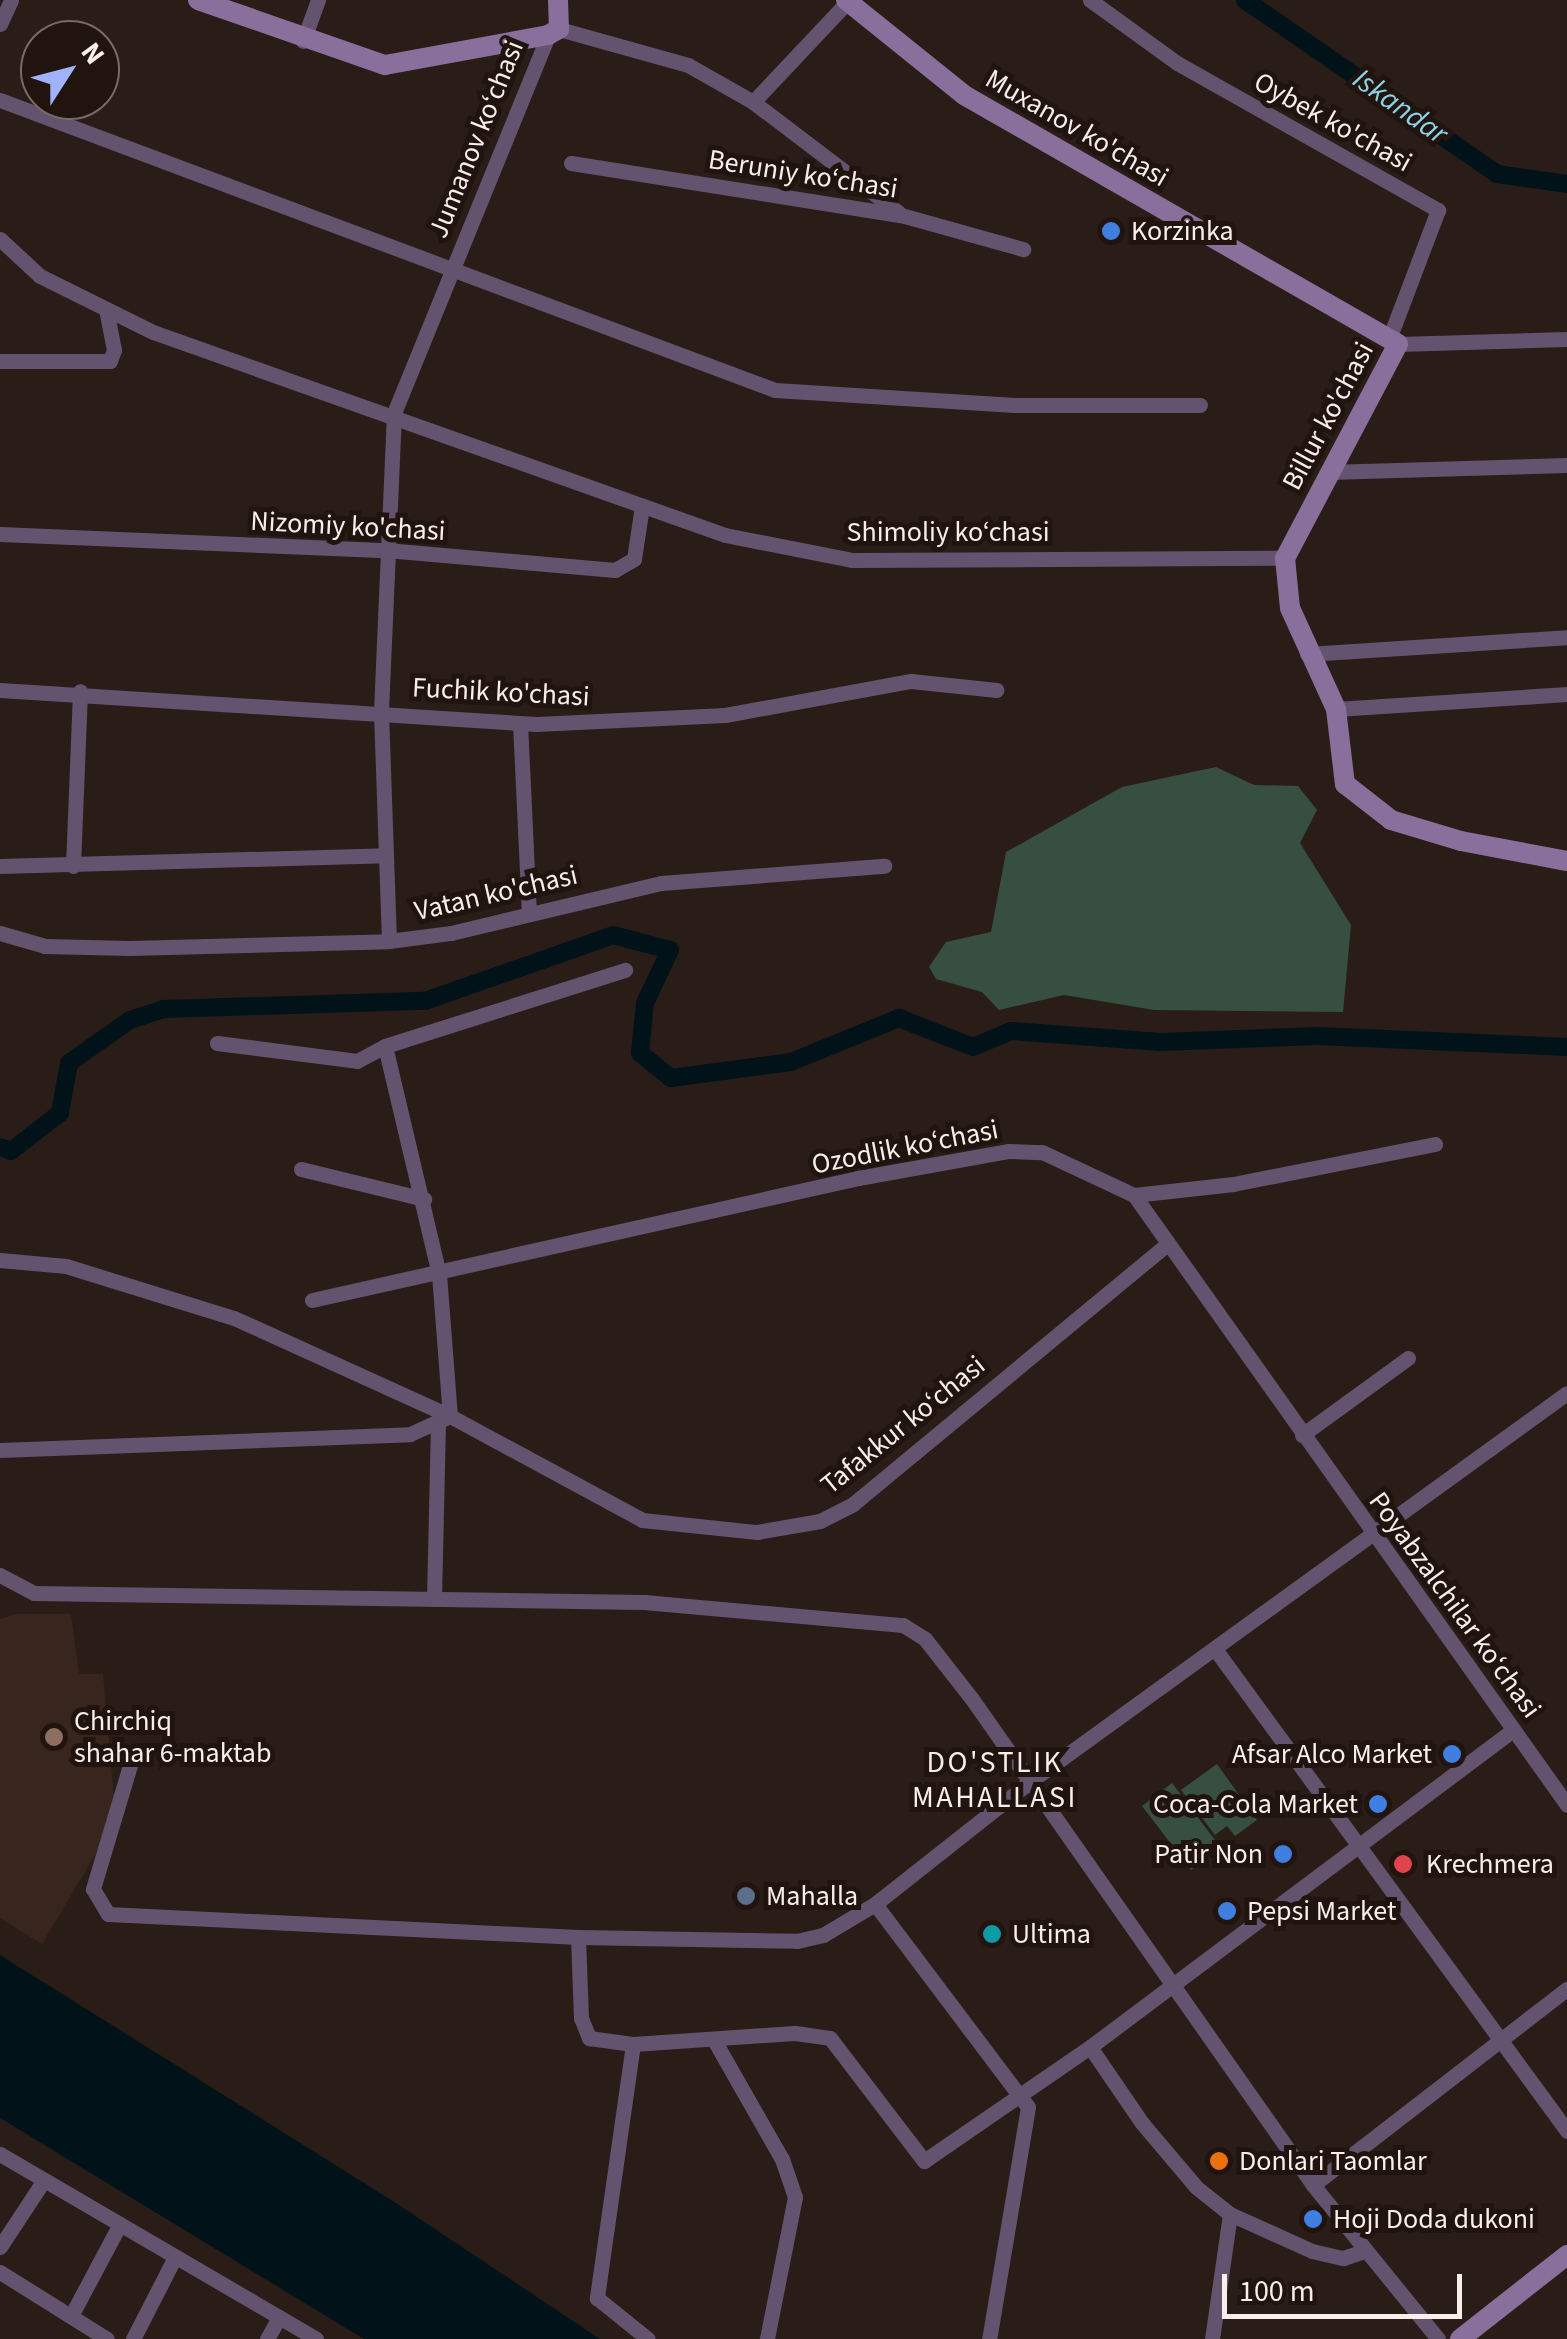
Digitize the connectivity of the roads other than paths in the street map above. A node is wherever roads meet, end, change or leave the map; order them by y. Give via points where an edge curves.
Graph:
1 (11, 0) edge
2 (198, 0) edge
3 (318, 0) edge
4 (558, 0) edge
5 (1090, 0) edge
6 (848, 1) edge
7 (0, 24) edge
8 (554, 32) junction
9 (304, 42) junction
10 (0, 100) edge
11 (753, 102) junction
12 (571, 163) dead end
13 (902, 215) junction
14 (0, 239) edge
15 (1023, 249) dead end
16 (453, 268) junction
17 (106, 313) junction
18 (1567, 339) edge
19 (1394, 342) junction
20 (0, 361) edge
21 (1200, 406) dead end
22 (394, 414) junction
23 (1567, 465) edge
24 (1328, 472) junction
25 (642, 506) junction
26 (0, 534) edge
27 (386, 550) junction
28 (1286, 558) junction
29 (1567, 637) edge
30 (1308, 654) junction
31 (0, 690) edge
32 (998, 690) dead end
33 (80, 691) junction
34 (1567, 694) edge
35 (1336, 709) junction
36 (381, 711) junction
37 (520, 723) junction
38 (386, 855) junction
39 (1567, 861) edge
40 (0, 866) edge
41 (73, 866) junction
42 (884, 866) dead end
43 (529, 913) junction
44 (0, 933) edge
45 (388, 941) junction
46 (625, 970) dead end
47 (217, 1043) dead end
48 (385, 1046) junction
49 (1436, 1144) dead end
50 (301, 1170) dead end
51 (1134, 1195) junction
52 (424, 1199) junction
53 (1167, 1244) junction
54 (0, 1260) edge
55 (439, 1274) junction
56 (312, 1300) dead end
57 (1408, 1358) dead end
58 (1567, 1392) edge
59 (444, 1421) junction
60 (1302, 1436) junction
61 (0, 1450) edge
62 (1372, 1533) junction
63 (3, 1582) edge
64 (434, 1600) junction
65 (1215, 1649) junction
66 (1514, 1730) junction
67 (134, 1752) dead end
68 (1028, 1782) junction
69 (1567, 1805) edge
70 (1359, 1842) junction
71 (875, 1904) junction
72 (578, 1937) junction
73 (1175, 1984) junction
74 (1567, 1989) edge
75 (714, 2040) junction
76 (1501, 2040) junction
77 (633, 2044) junction
78 (1090, 2047) junction
79 (1018, 2094) junction
80 (1567, 2131) edge
81 (0, 2154) edge
82 (44, 2180) junction
83 (1313, 2185) junction
84 (1230, 2214) junction
85 (120, 2224) junction
86 (0, 2246) edge
87 (1365, 2251) junction
88 (1567, 2254) edge
89 (175, 2256) junction
90 (0, 2272) edge
91 (71, 2316) junction
92 (279, 2318) junction
93 (107, 2339) edge
94 (133, 2339) edge
95 (267, 2339) edge
96 (316, 2339) edge
97 (648, 2339) edge
98 (767, 2339) edge
99 (989, 2339) edge
100 (1212, 2339) edge
101 (1438, 2339) edge
102 (1460, 2339) edge

1 - 7 street
2 - 9 street, Jumanov ko‘chasi
3 - 9 street
4 - 8 street
5 - 19 street, Oybek ko'chasi via 1177,62 1438,210
6 - 11 street
6 - 19 street, Muxanov ko'chasi via 964,95
8 - 9 street, Jumanov ko‘chasi via 386,65
8 - 11 street, Jumanov ko‘chasi via 688,66
8 - 16 street, Jumanov ko‘chasi
10 - 16 street
11 - 13 street, Jumanov ko‘chasi
12 - 13 street, Beruniy ko‘chasi
13 - 15 street, Beruniy ko‘chasi
14 - 17 street, Shimoliy ko‘chasi via 40,276
16 - 21 street via 775,390 1015,406
16 - 22 street, Jumanov ko‘chasi
17 - 20 street via 110,361
17 - 22 street, Shimoliy ko‘chasi
18 - 19 street, Billur ko'chasi
19 - 24 street, Billur ko'chasi
22 - 25 street, Shimoliy ko‘chasi
22 - 27 street, Jumanov ko‘chasi
23 - 24 street
24 - 28 street, Billur ko'chasi
25 - 27 street, Nizomiy ko'chasi via 640,544 624,569
25 - 28 street, Shimoliy ko‘chasi via 725,535 852,560
26 - 27 street, Nizomiy ko'chasi
27 - 36 street, Jumanov ko‘chasi
28 - 30 street via 1290,608
29 - 30 street
30 - 35 street
31 - 33 street, Fuchik ko'chasi
32 - 37 street, Fuchik ko'chasi via 911,681 725,715
33 - 36 street, Fuchik ko'chasi
33 - 41 street
34 - 35 street
35 - 39 street via 1345,784 1391,820 1461,842
36 - 37 street, Fuchik ko'chasi
36 - 38 street, Jumanov ko‘chasi
37 - 43 street
38 - 41 street
38 - 45 street, Jumanov ko‘chasi
40 - 41 street
42 - 43 street, Vatan ko'chasi via 660,883
43 - 45 street, Vatan ko'chasi
44 - 45 street, Vatan ko'chasi via 45,946 130,948
46 - 48 street
47 - 48 street via 347,1061
48 - 52 street
49 - 51 street via 1234,1184
50 - 52 street
51 - 53 street, Poyabzalchilar ko‘chasi
51 - 55 street, Ozodlik ko‘chasi via 1042,1152 1008,1152 858,1178
52 - 55 street
53 - 59 street, Tafakkur ko‘chasi via 853,1504 798,1527 713,1532 642,1520
53 - 60 street, Poyabzalchilar ko‘chasi
54 - 59 street via 66,1266 156,1288
55 - 56 street, Ozodlik ko‘chasi
55 - 59 street
57 - 60 street
58 - 62 street
59 - 61 street via 410,1434
59 - 64 street
60 - 62 street, Poyabzalchilar ko‘chasi
62 - 65 street
62 - 66 street, Poyabzalchilar ko‘chasi
63 - 64 street via 34,1593
64 - 68 street via 644,1602 903,1625 926,1638
65 - 68 street
65 - 70 street
66 - 69 street, Poyabzalchilar ko‘chasi
66 - 70 street
67 - 72 street via 94,1889 108,1914
68 - 71 street
68 - 73 street
70 - 73 street
70 - 76 street
71 - 72 street via 853,1921 798,1941
71 - 79 street
72 - 77 street via 580,2018 589,2038
73 - 78 street
73 - 83 street
74 - 76 street
75 - 77 street
75 - 79 street via 796,2033 830,2038 924,2161
75 - 98 street via 782,2159 795,2197
76 - 80 street
76 - 83 street
77 - 97 street via 599,2302
78 - 79 street
78 - 84 street via 1142,2124 1196,2187
79 - 99 street via 1028,2106
81 - 82 street
82 - 85 street
82 - 86 street
83 - 87 street
84 - 87 street via 1312,2250 1343,2258
84 - 100 street
85 - 89 street
85 - 91 street
87 - 101 street
88 - 102 street
89 - 92 street
89 - 94 street
90 - 91 street
91 - 93 street
92 - 95 street
92 - 96 street

